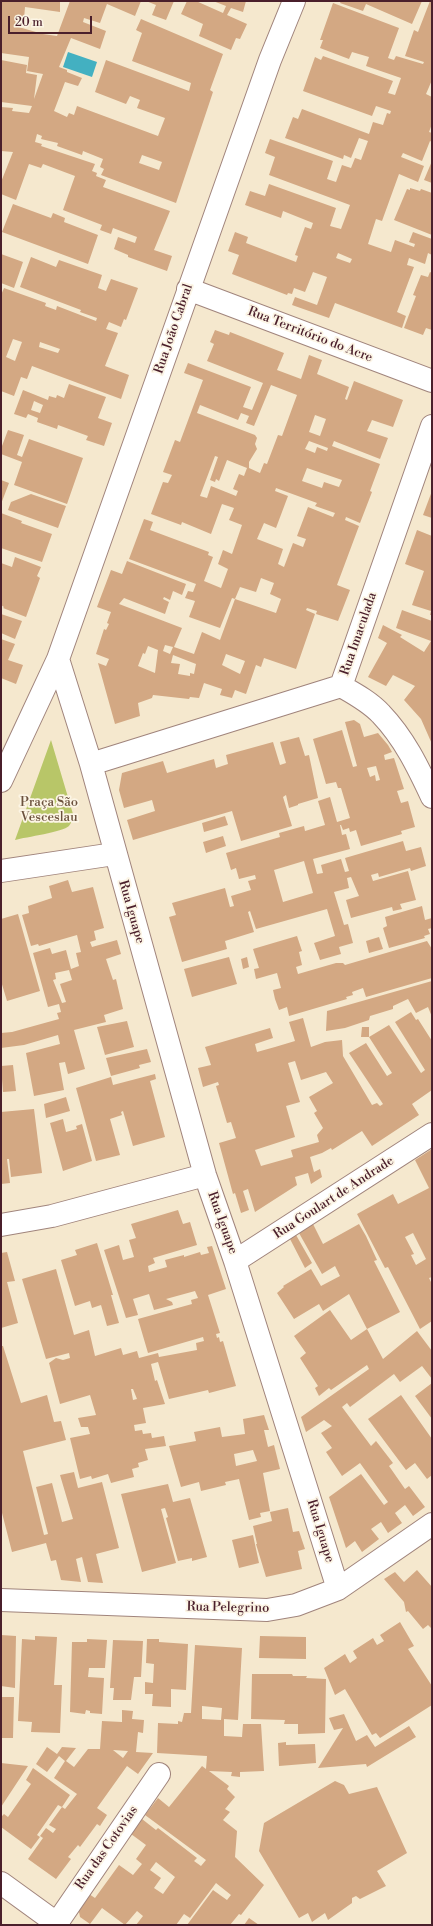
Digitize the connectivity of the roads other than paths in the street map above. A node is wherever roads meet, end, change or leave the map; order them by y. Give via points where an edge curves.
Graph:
1 (294, 1) edge
2 (188, 289) junction
3 (432, 380) edge
4 (432, 426) edge
5 (58, 659) junction
6 (341, 686) junction
7 (91, 764) junction
8 (1, 781) edge
9 (432, 797) edge
10 (114, 854) junction
11 (1, 871) edge
12 (432, 1134) edge
13 (205, 1175) junction
14 (1, 1225) edge
15 (235, 1261) junction
16 (432, 1524) edge
17 (338, 1589) junction
18 (1, 1600) edge
19 (159, 1774) dead end
20 (1, 1883) edge
21 (58, 1924) edge

1 - 2 street, Rua João Cabral via 270,60
2 - 3 street, Rua Território do Acre
2 - 5 street, Rua João Cabral
4 - 6 street, Rua Imaculada
5 - 7 street
5 - 8 street
6 - 7 street, Rua Imaculada
6 - 9 street via 380,713 398,734 415,761
7 - 10 street
10 - 11 street
10 - 13 street, Rua Iguape
12 - 15 street, Rua Goulart de Andrade
13 - 14 street via 52,1216
13 - 15 street, Rua Iguape
15 - 17 street, Rua Iguape
16 - 17 street, Rua Pelegrino
17 - 18 street, Rua Pelegrino via 296,1605 267,1610
19 - 21 street, Rua das Cotovias
20 - 21 street

